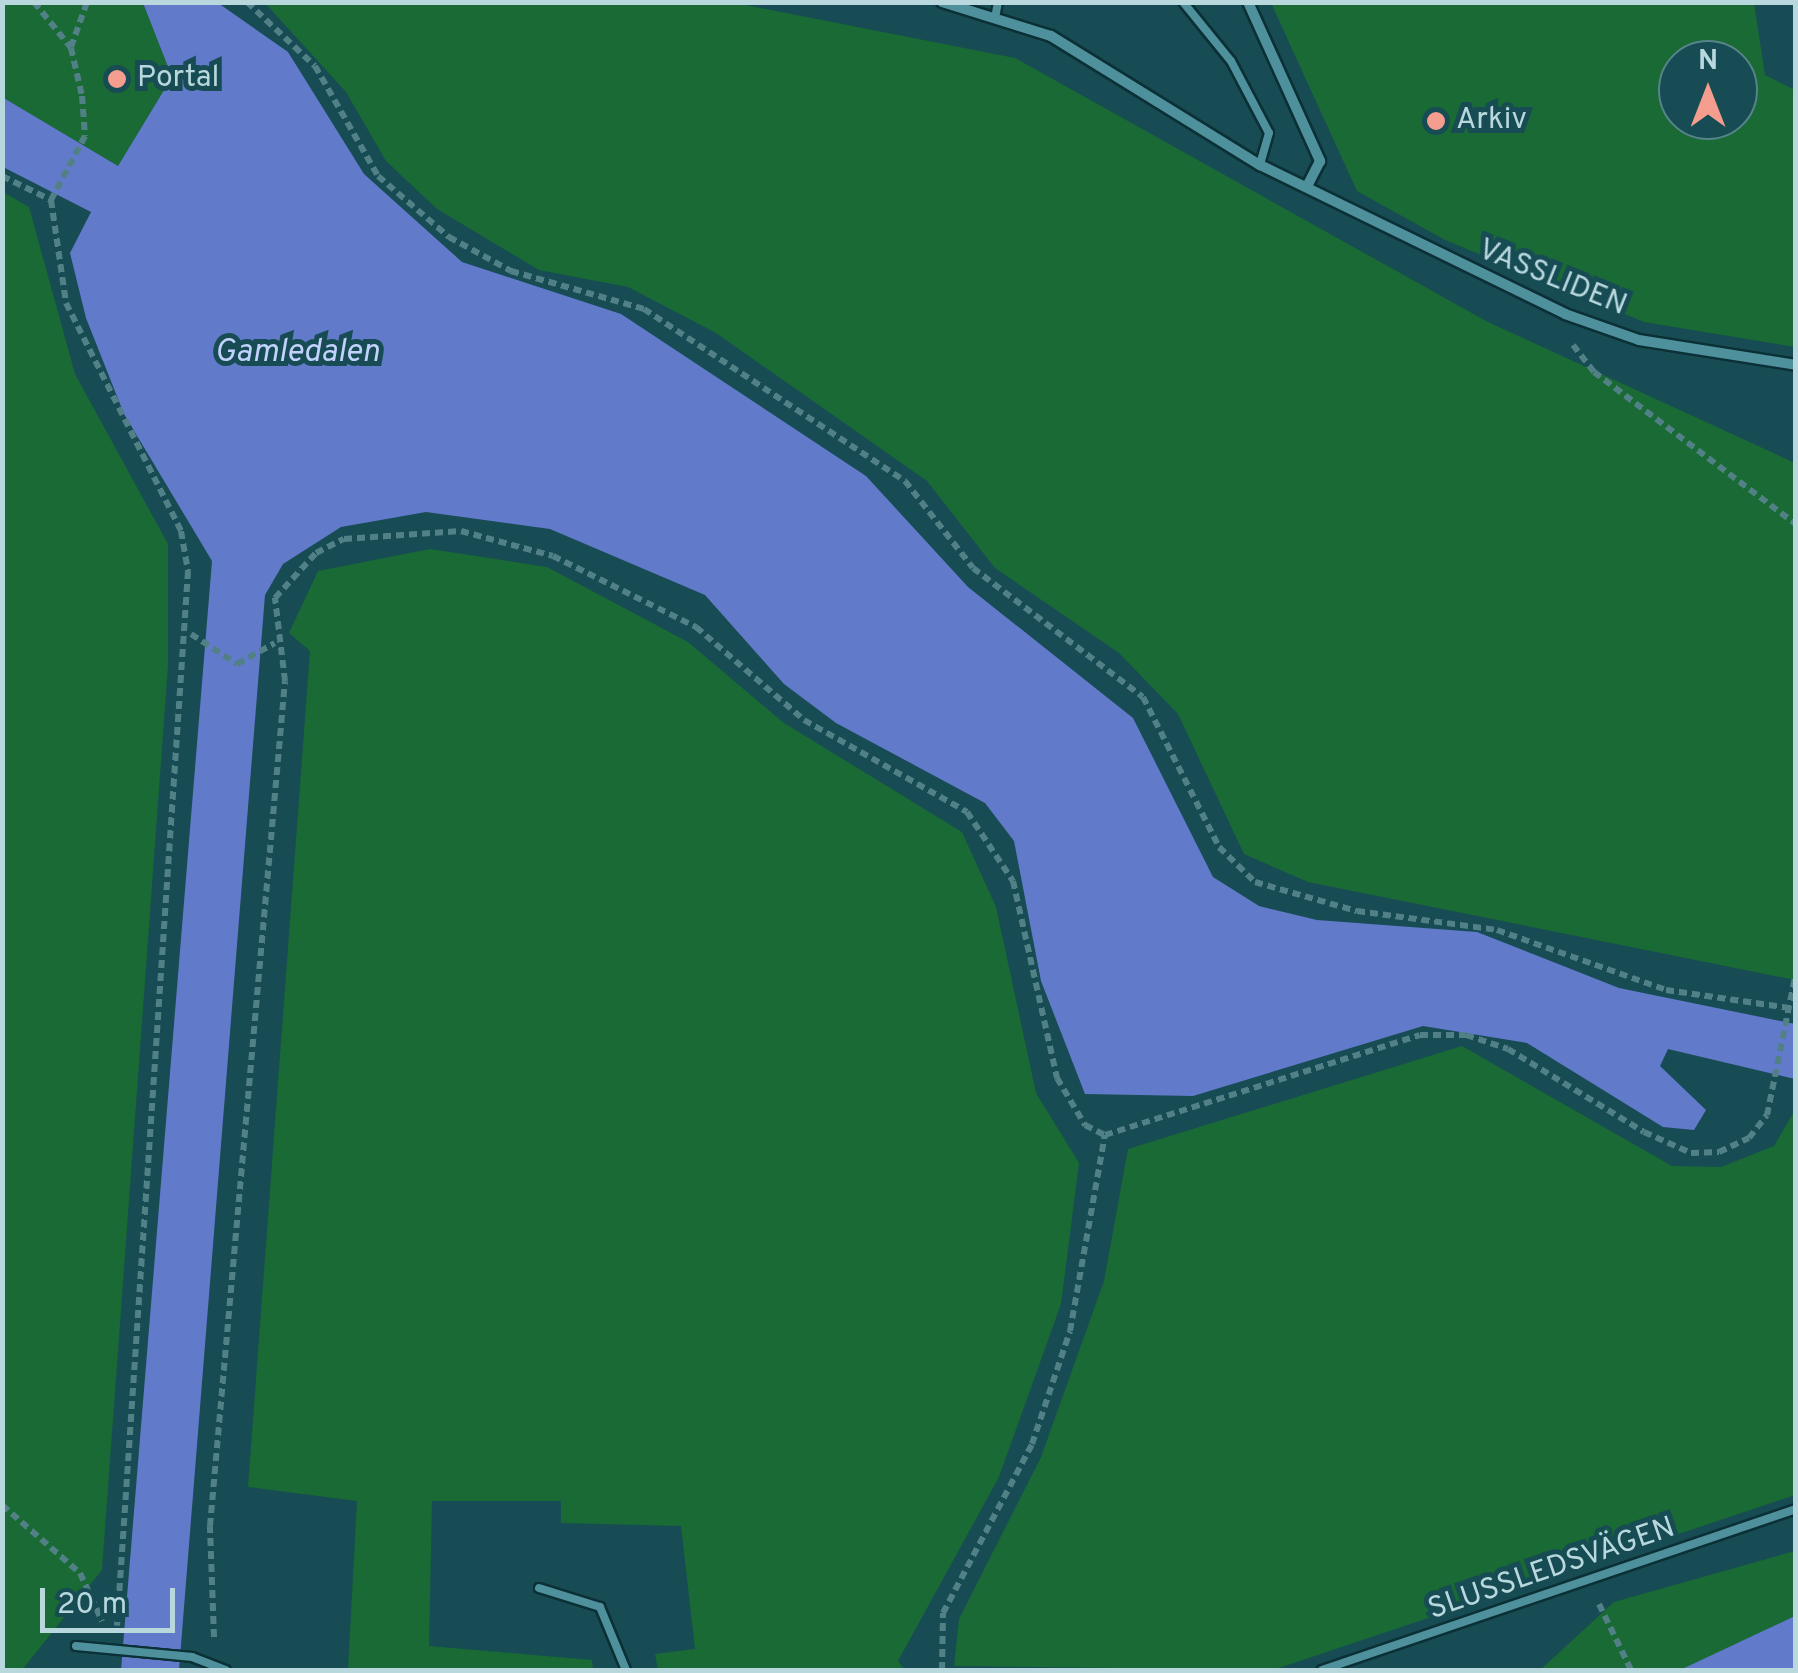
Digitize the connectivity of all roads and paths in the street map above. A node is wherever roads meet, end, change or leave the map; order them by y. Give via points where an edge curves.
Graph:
1 (34, 2) edge
2 (87, 2) edge
3 (247, 2) edge
4 (942, 2) edge
5 (1182, 2) edge
6 (1248, 2) edge
7 (997, 8) edge
8 (70, 48) junction
9 (1260, 164) junction
10 (2, 176) edge
11 (1307, 187) junction
12 (51, 200) junction
13 (1565, 314) junction
14 (1796, 365) edge
15 (1796, 524) edge
16 (190, 633) junction
17 (275, 643) junction
18 (1796, 973) edge
19 (1789, 1011) edge
20 (1105, 1135) junction
21 (2, 1505) edge
22 (1796, 1510) edge
23 (1589, 1583) junction
24 (539, 1588) dead end
25 (76, 1646) dead end
26 (115, 1649) junction
27 (222, 1668) edge
28 (626, 1670) edge
29 (942, 1670) edge
30 (1322, 1670) edge
31 (1631, 1670) edge

1 - 8 path
2 - 8 path
3 - 19 path via 314,66 378,176 449,237 510,271 644,309 905,480 974,568 1143,697 1219,846 1255,882 1357,911 1497,930 1628,979
4 - 7 street, VASSLIDEN
5 - 9 lane via 1230,61 1269,133
6 - 11 street via 1320,162
7 - 9 street, VASSLIDEN
8 - 12 path via 84,136
9 - 11 street, VASSLIDEN
10 - 12 path
11 - 13 street, VASSLIDEN
12 - 16 path via 66,303 92,369 181,530
13 - 14 street, VASSLIDEN via 1639,340
13 - 15 path via 1575,356
16 - 17 path via 237,664
16 - 26 path
17 - 20 path via 276,598 316,553 392,529 504,539 696,627 804,720 980,825 1014,882 1057,1078 1085,1125
17 - 27 path via 285,681 210,1526
18 - 19 path
19 - 20 path via 1766,1115 1748,1138 1692,1153 1508,1049 1466,1034 1420,1035
20 - 29 path via 1070,1331 1032,1444 943,1614
21 - 26 path via 80,1572
22 - 23 lane, SLUSSLEDSVÄGEN
23 - 30 lane, SLUSSLEDSVÄGEN
23 - 31 path
24 - 28 lane via 600,1608
25 - 26 lane
26 - 27 lane

